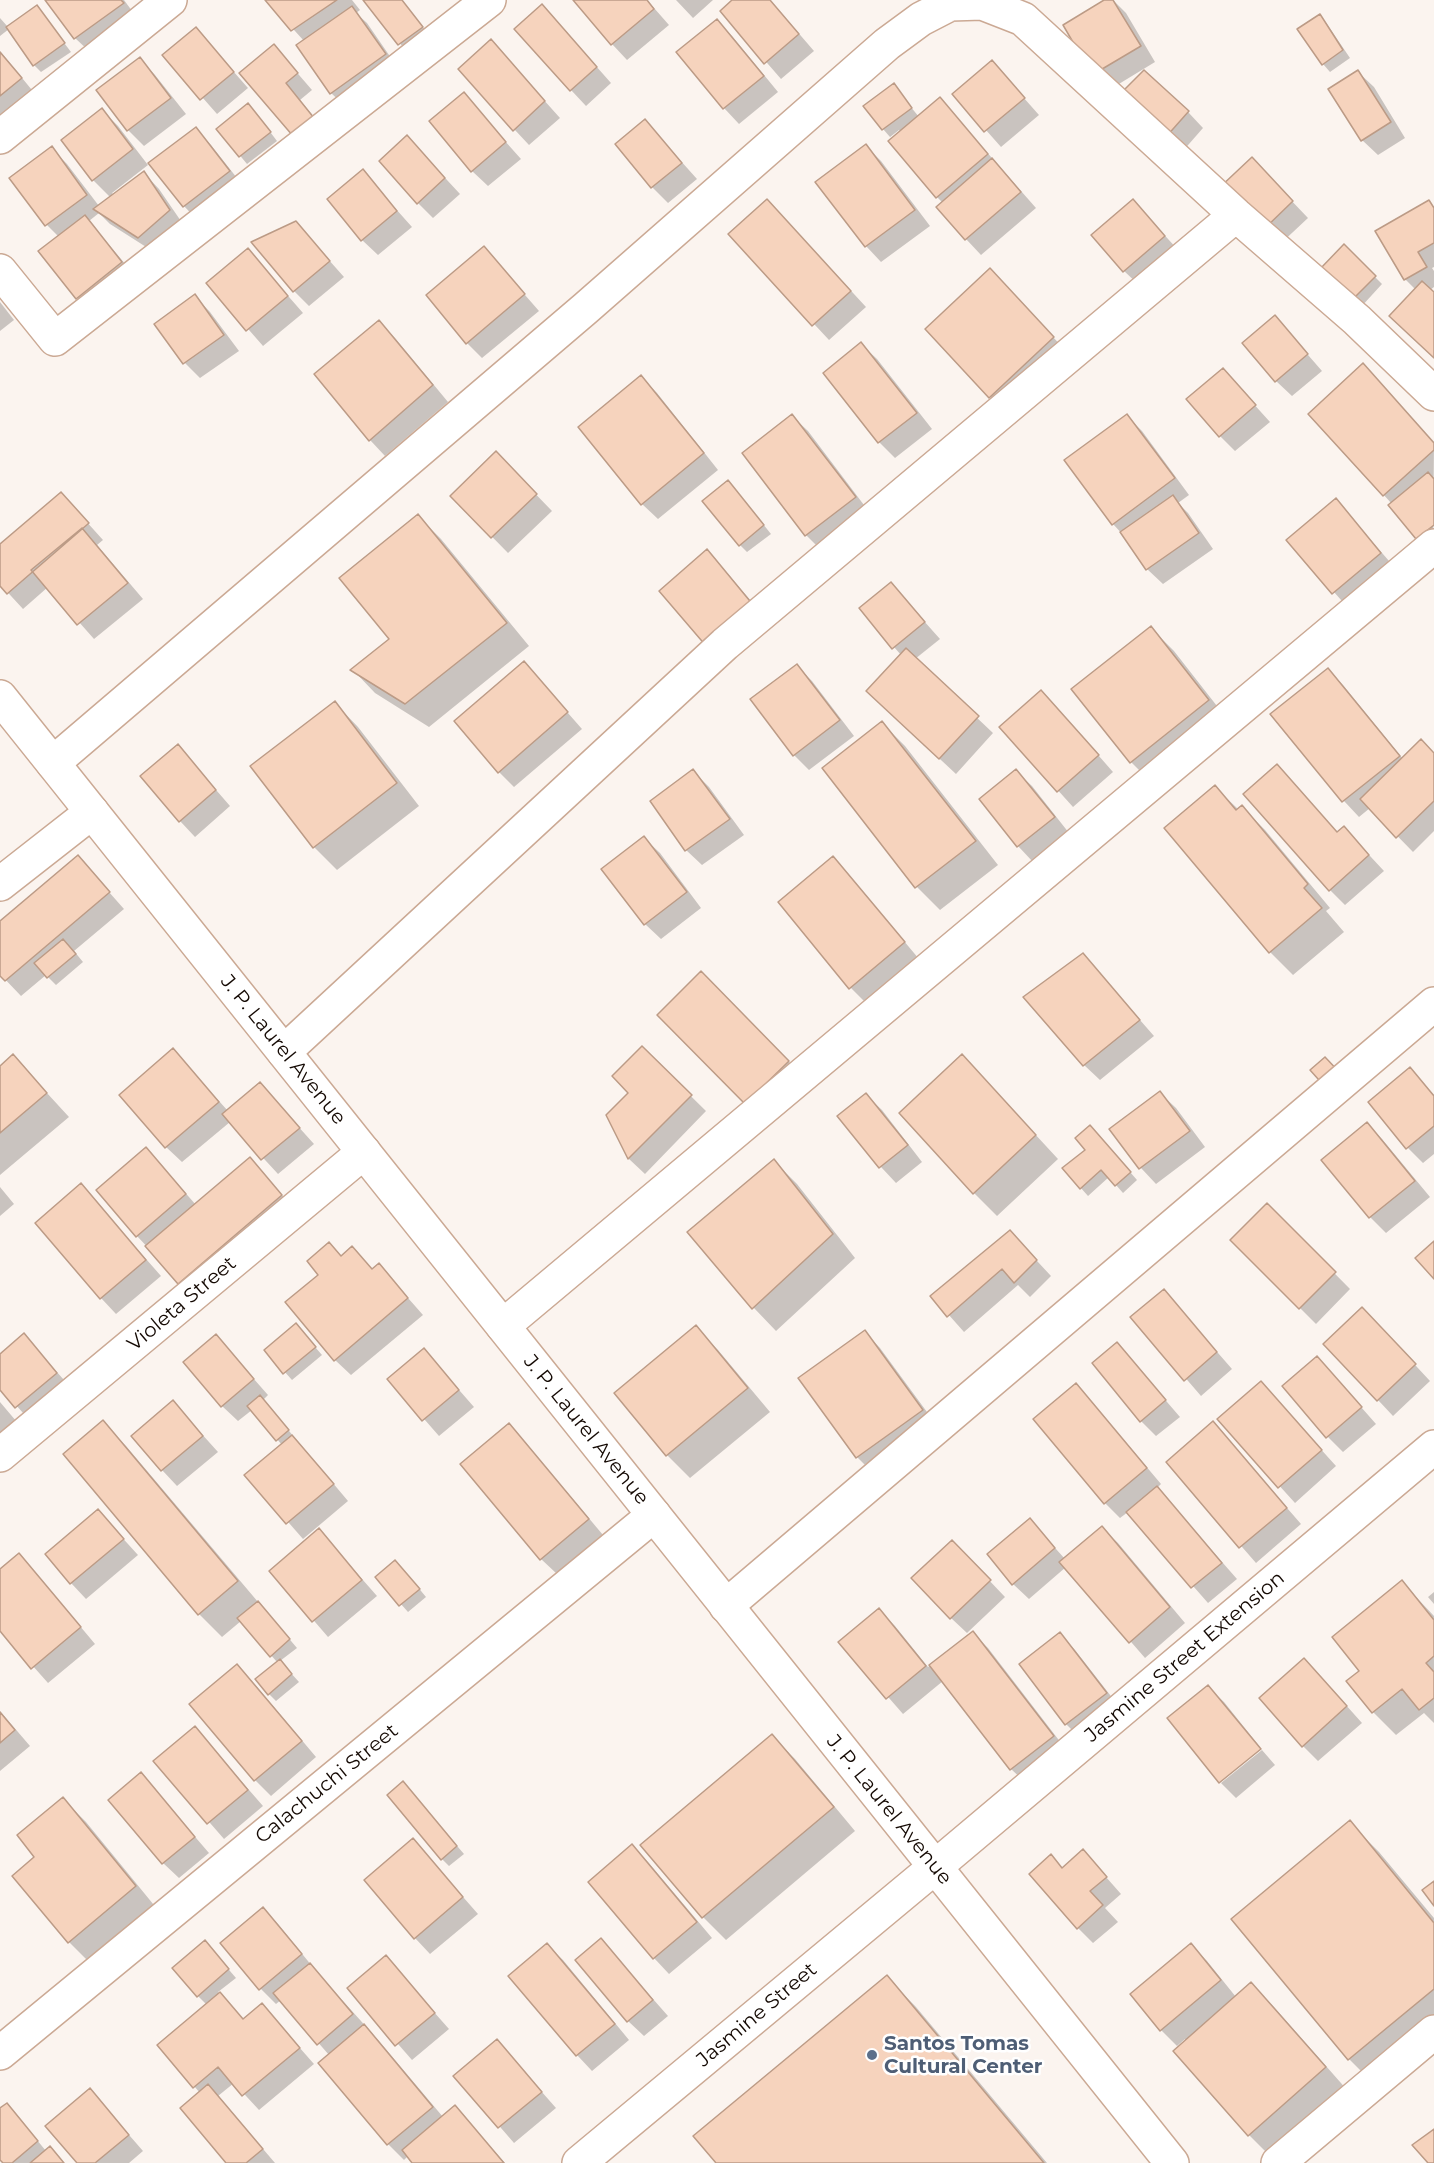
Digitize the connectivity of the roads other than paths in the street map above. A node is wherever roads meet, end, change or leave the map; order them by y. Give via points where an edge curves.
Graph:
1 (170, 0) edge
2 (489, 0) edge
3 (0, 136) edge
4 (1236, 215) junction
5 (0, 271) edge
6 (1434, 394) edge
7 (1434, 546) edge
8 (0, 697) edge
9 (53, 763) junction
10 (92, 812) junction
11 (0, 884) edge
12 (1434, 1004) edge
13 (284, 1052) junction
14 (364, 1152) junction
15 (503, 1326) junction
16 (1434, 1447) edge
17 (0, 1455) edge
18 (654, 1515) junction
19 (726, 1606) junction
20 (935, 1867) junction
21 (1434, 2032) edge
22 (0, 2053) edge
23 (579, 2163) edge
24 (1172, 2163) edge
25 (1278, 2163) edge

1 - 3 street
2 - 5 street via 55,339
4 - 6 street via 1357,320
4 - 9 street via 1023,19 982,3 950,4 887,44 586,308
4 - 13 street via 725,644
7 - 15 street
8 - 9 street, J. P. Laurel Avenue
9 - 10 street, J. P. Laurel Avenue
10 - 11 street
10 - 13 street, J. P. Laurel Avenue
12 - 19 street
13 - 14 street, J. P. Laurel Avenue
14 - 15 street, J. P. Laurel Avenue
14 - 17 street, Violeta Street
15 - 18 street, J. P. Laurel Avenue
16 - 20 street, Jasmine Street Extension
18 - 19 street, J. P. Laurel Avenue
18 - 22 street, Calachuchi Street
19 - 20 street, J. P. Laurel Avenue
20 - 23 street, Jasmine Street
20 - 24 street, J. P. Laurel Avenue
21 - 25 street

